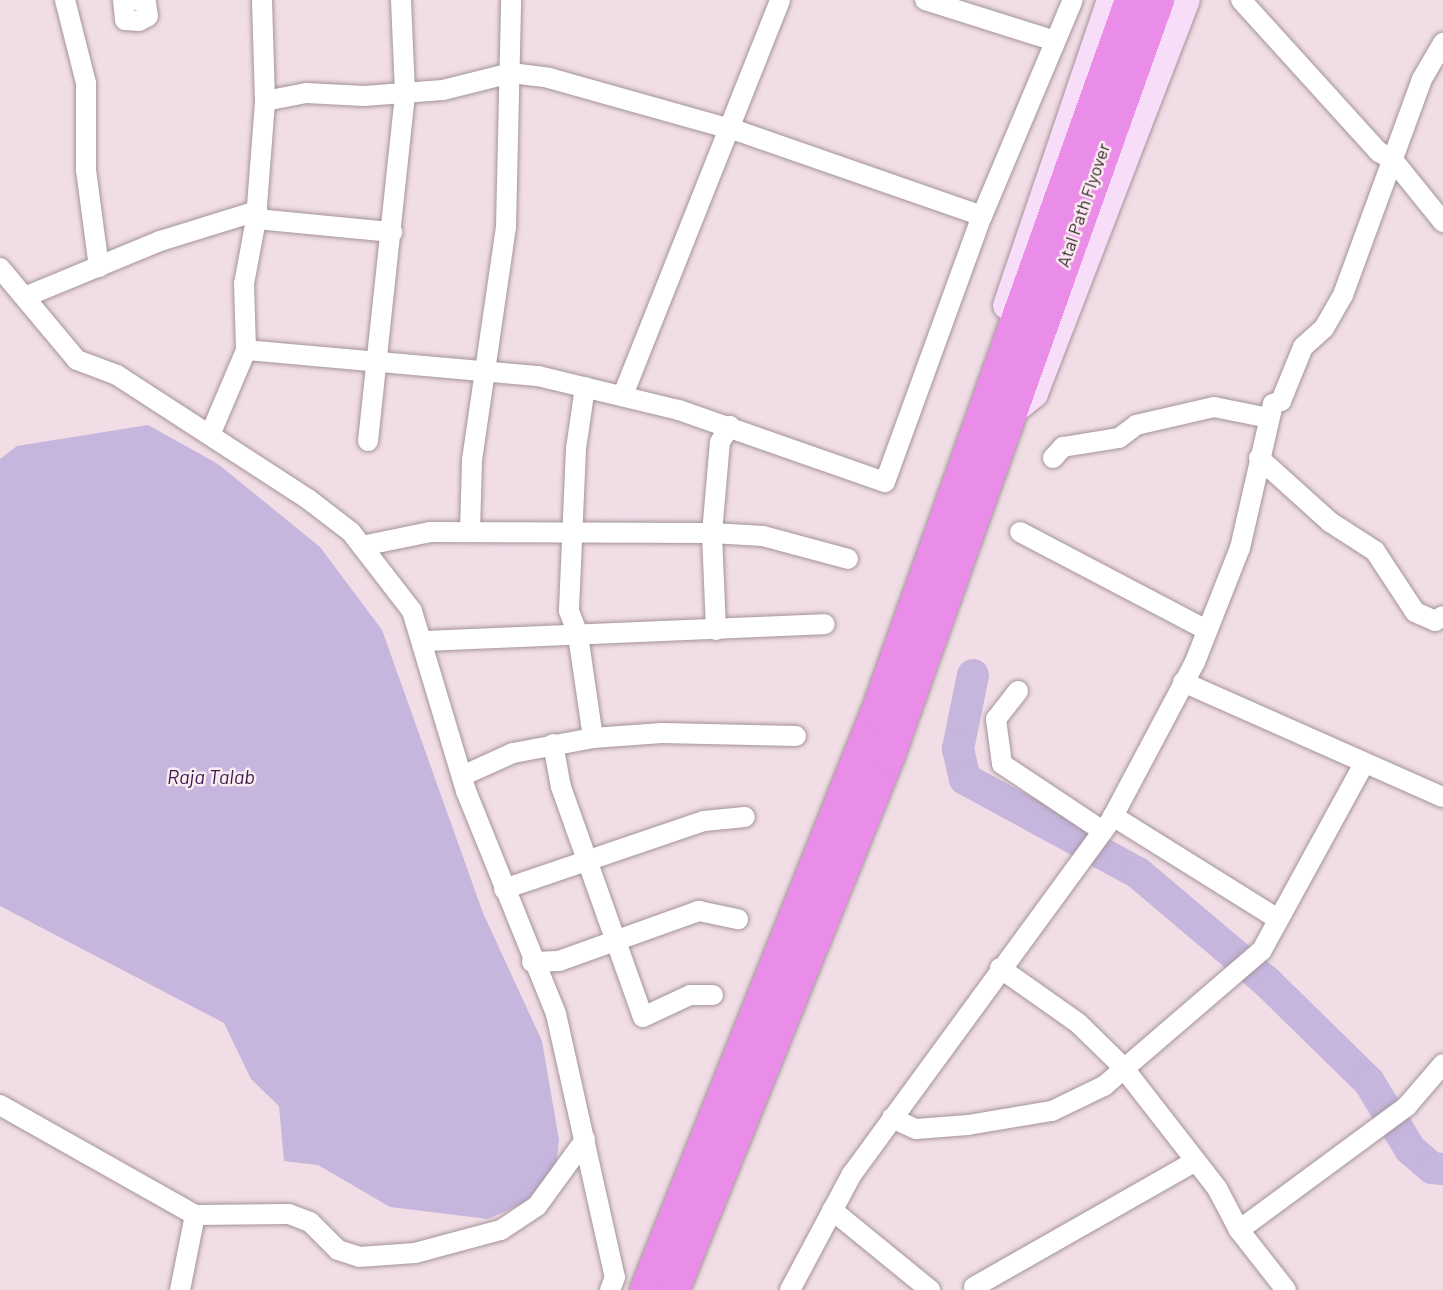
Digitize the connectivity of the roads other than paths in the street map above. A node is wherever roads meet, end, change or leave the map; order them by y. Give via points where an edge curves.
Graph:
1 (65, 0) edge
2 (123, 0) edge
3 (138, 0) edge
4 (262, 0) edge
5 (401, 0) edge
6 (511, 0) edge
7 (780, 0) edge
8 (925, 0) edge
9 (1073, 0) edge
10 (1110, 0) edge
11 (1131, 0) edge
12 (1157, 0) edge
13 (1186, 0) edge
14 (1241, 0) edge
15 (1055, 40) junction
16 (1443, 43) edge
17 (511, 73) junction
18 (405, 92) junction
19 (265, 101) junction
20 (731, 130) junction
21 (1393, 160) junction
22 (256, 215) junction
23 (982, 216) junction
24 (1443, 222) edge
25 (392, 232) junction
26 (0, 267) edge
27 (99, 267) junction
28 (27, 296) junction
29 (246, 350) junction
30 (377, 362) junction
31 (1013, 370) junction
32 (485, 373) junction
33 (585, 387) junction
34 (623, 395) junction
35 (1000, 408) junction
36 (1269, 418) junction
37 (730, 426) junction
38 (210, 435) junction
39 (368, 441) dead end
40 (1053, 458) dead end
41 (1259, 458) junction
42 (470, 532) junction
43 (574, 532) junction
44 (1020, 532) dead end
45 (712, 533) junction
46 (362, 546) junction
47 (848, 559) dead end
48 (1443, 616) edge
49 (825, 624) dead end
50 (716, 630) junction
51 (1207, 630) junction
52 (578, 635) junction
53 (423, 641) junction
54 (1183, 682) junction
55 (1018, 692) dead end
56 (796, 736) dead end
57 (593, 738) junction
58 (553, 744) junction
59 (1364, 765) junction
60 (462, 776) junction
61 (1443, 797) edge
62 (745, 817) dead end
63 (1108, 824) junction
64 (585, 858) junction
65 (504, 889) junction
66 (1276, 918) junction
67 (738, 919) dead end
68 (616, 942) junction
69 (532, 962) junction
70 (1000, 968) junction
71 (713, 995) dead end
72 (1443, 1064) edge
73 (1122, 1066) junction
74 (0, 1105) edge
75 (892, 1119) junction
76 (585, 1140) junction
77 (716, 1145) junction
78 (1196, 1161) junction
79 (832, 1210) junction
80 (195, 1215) junction
81 (1239, 1230) junction
82 (974, 1287) dead end
83 (650, 1288) edge
84 (180, 1290) edge
85 (610, 1290) edge
86 (681, 1290) edge
87 (790, 1290) edge
88 (930, 1290) edge
89 (1286, 1290) edge

1 - 27 street via 86,83 86,170
2 - 3 street via 125,20 139,21 148,16 146,3
4 - 19 street
5 - 18 street
6 - 17 street
7 - 20 street
8 - 15 street
9 - 15 street
10 - 35 street via 1054,155 984,375
11 - 31 highway, Atal Path Flyover
12 - 31 highway, Atal Path Flyover
13 - 35 street via 1034,393
14 - 21 street via 1379,152
15 - 23 street
16 - 21 street via 1422,79
17 - 18 street via 454,88
17 - 20 street
17 - 32 street via 506,227
18 - 19 street via 306,93
18 - 25 street
19 - 22 street
20 - 23 street
20 - 34 street
21 - 24 street
21 - 36 street via 1343,295 1324,327 1303,348 1286,393 1273,404
22 - 25 street
22 - 27 street
22 - 29 street via 244,284
23 - 37 street via 885,482
25 - 30 street
26 - 28 street
27 - 28 street
28 - 38 street via 78,360 117,375
29 - 30 street
29 - 38 street
30 - 32 street
30 - 39 street
31 - 35 highway, Atal Path Flyover
32 - 33 street
32 - 42 street
33 - 34 street
33 - 43 street via 576,449
34 - 37 street
35 - 77 highway, Atal Path Flyover via 876,752
36 - 40 street via 1214,407 1136,425 1119,438 1062,447
36 - 41 street
37 - 45 street via 720,441
38 - 46 street via 308,500
41 - 48 street via 1330,522 1376,551 1415,612 1436,621
41 - 51 street via 1240,548
42 - 43 street
42 - 46 street via 430,532
43 - 45 street
43 - 52 street via 569,611
44 - 51 street
45 - 47 street via 763,536
45 - 50 street
46 - 53 street via 412,610
49 - 50 street
50 - 52 street
51 - 54 street
52 - 53 street via 468,635
52 - 57 street
53 - 60 street
54 - 59 street via 1204,696 1269,716
54 - 63 street
55 - 63 street via 996,719 1002,764
56 - 57 street via 662,733
57 - 58 street
58 - 60 street via 513,753
58 - 64 street
59 - 61 street
59 - 66 street
60 - 65 street
62 - 64 street via 704,821
63 - 66 street
63 - 70 street
64 - 65 street
64 - 68 street
65 - 69 street
66 - 73 street via 1262,950 1242,972
67 - 68 street via 699,911
68 - 69 street via 559,961
68 - 71 street via 643,1017 690,995
69 - 76 street via 556,1014
70 - 73 street via 1078,1023
70 - 75 street
72 - 81 street via 1407,1106
73 - 75 street via 1104,1086 1052,1111 916,1129
73 - 78 street
74 - 80 street
75 - 79 street
76 - 80 street via 537,1206 501,1230 415,1253 359,1257 338,1250 310,1222 289,1214
76 - 85 street via 615,1277
77 - 83 highway, Atal Path Flyover
77 - 86 street
78 - 81 street
78 - 82 street
79 - 87 street
79 - 88 street
80 - 84 street
81 - 89 street

